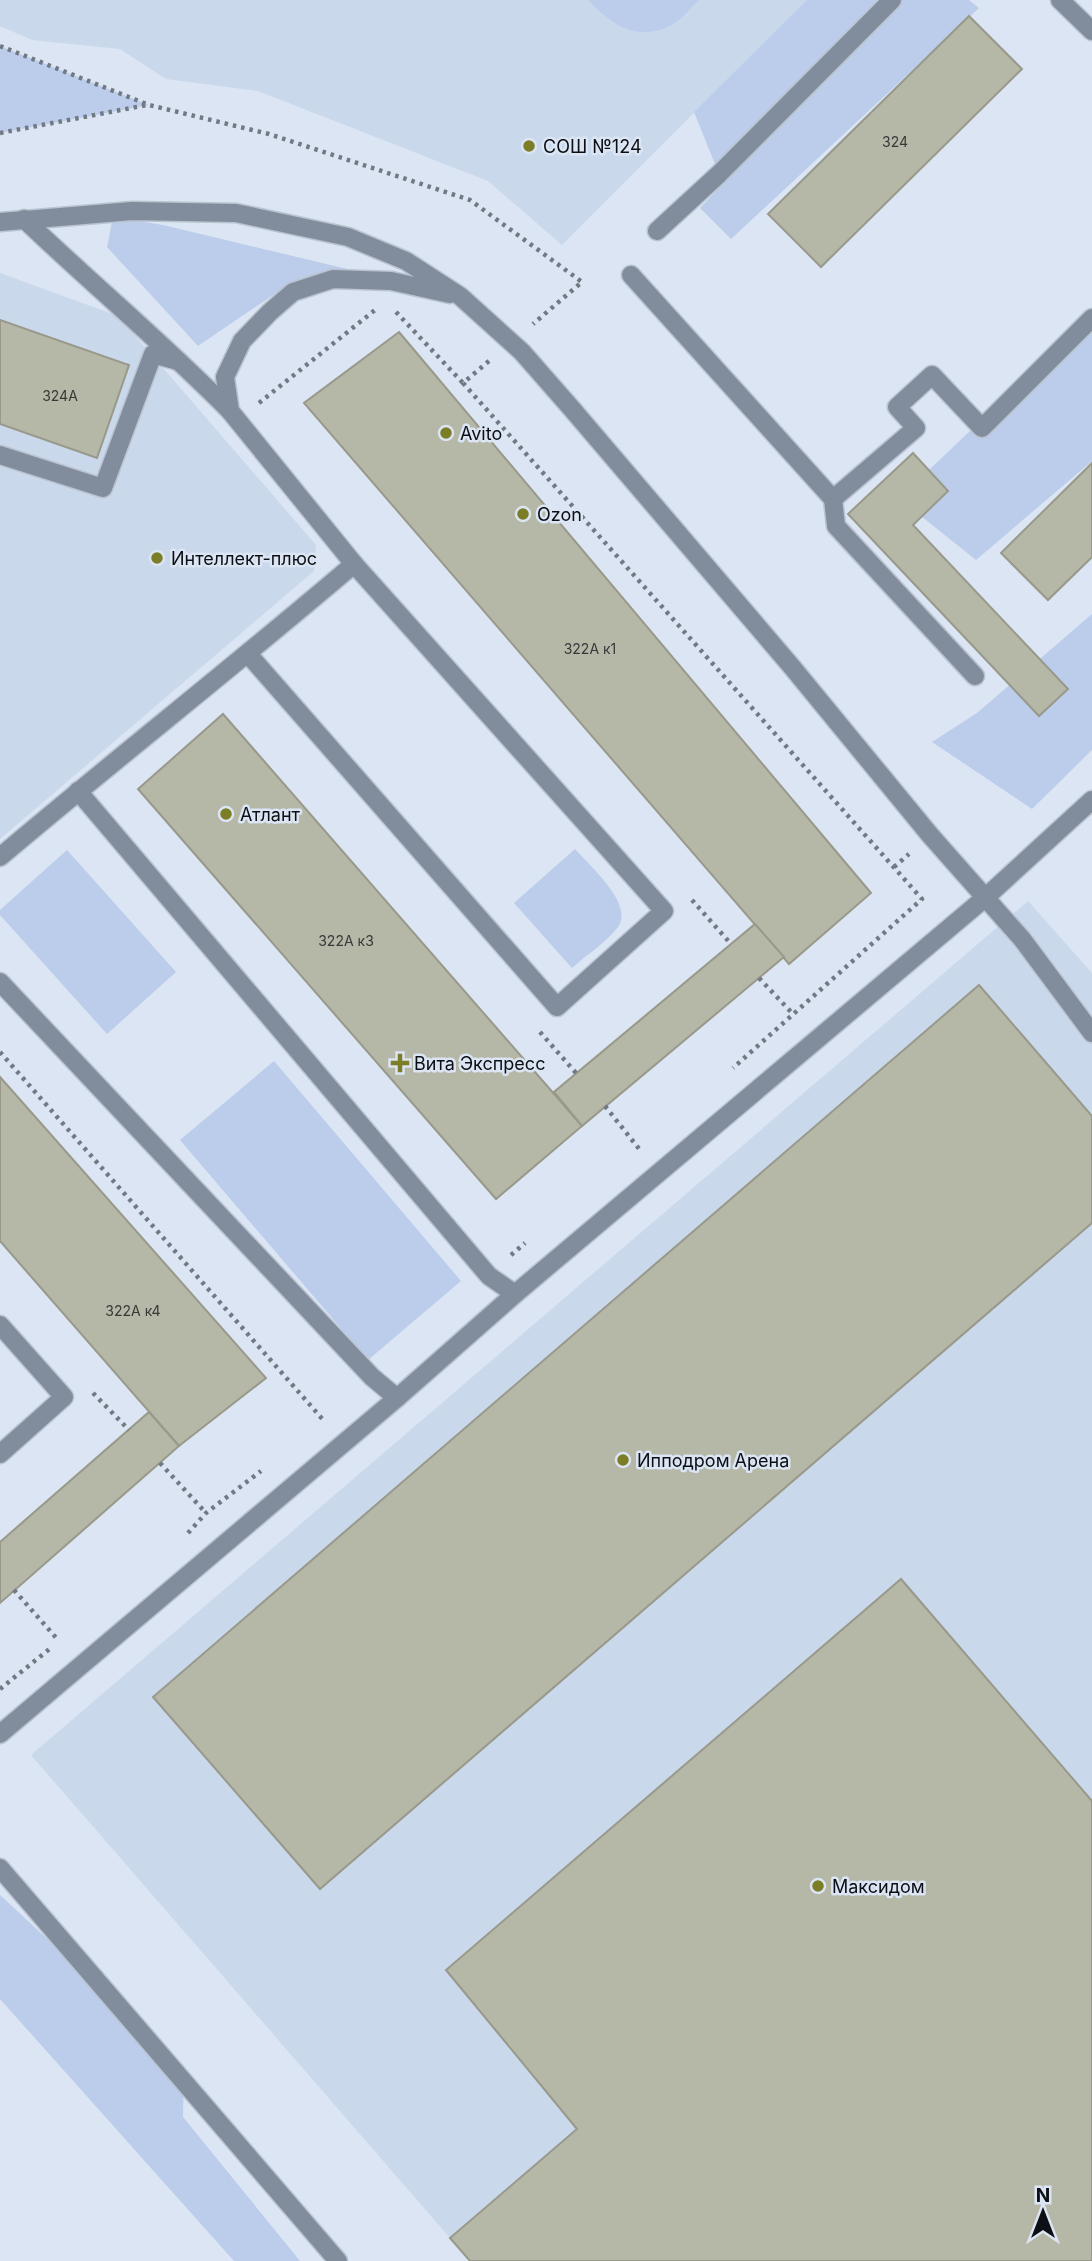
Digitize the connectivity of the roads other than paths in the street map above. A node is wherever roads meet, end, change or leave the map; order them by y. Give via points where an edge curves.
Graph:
1 (892, 0) edge
2 (1060, 0) edge
3 (1092, 31) edge
4 (24, 219) junction
5 (0, 222) edge
6 (657, 231) dead end
7 (631, 275) dead end
8 (460, 296) junction
9 (1092, 318) edge
10 (181, 362) junction
11 (230, 411) junction
12 (0, 455) edge
13 (833, 499) junction
14 (354, 564) junction
15 (248, 654) junction
16 (975, 676) dead end
17 (78, 791) junction
18 (1092, 800) edge
19 (0, 857) edge
20 (986, 897) junction
21 (0, 982) edge
22 (1092, 1033) edge
23 (515, 1294) junction
24 (0, 1325) edge
25 (397, 1398) junction
26 (0, 1454) edge
27 (0, 1734) edge
28 (0, 1868) edge
29 (338, 2261) edge

1 - 6 street
2 - 3 street
4 - 5 street
4 - 8 street via 132,211 236,213 348,237 407,261
4 - 10 street
7 - 13 street
8 - 11 street via 391,281 333,279 293,292 242,341 225,377
8 - 20 street via 512,342
9 - 13 street via 982,428 932,375 897,407 916,428
10 - 11 street
10 - 12 street via 153,354 103,488
11 - 14 street
13 - 16 street via 836,526
14 - 15 street
14 - 15 street via 664,911 557,1007
15 - 17 street
17 - 19 street
17 - 23 street via 488,1276
18 - 20 street
20 - 22 street
20 - 23 street
21 - 25 street via 372,1377
23 - 25 street
24 - 26 street via 65,1397
25 - 27 street
28 - 29 street

